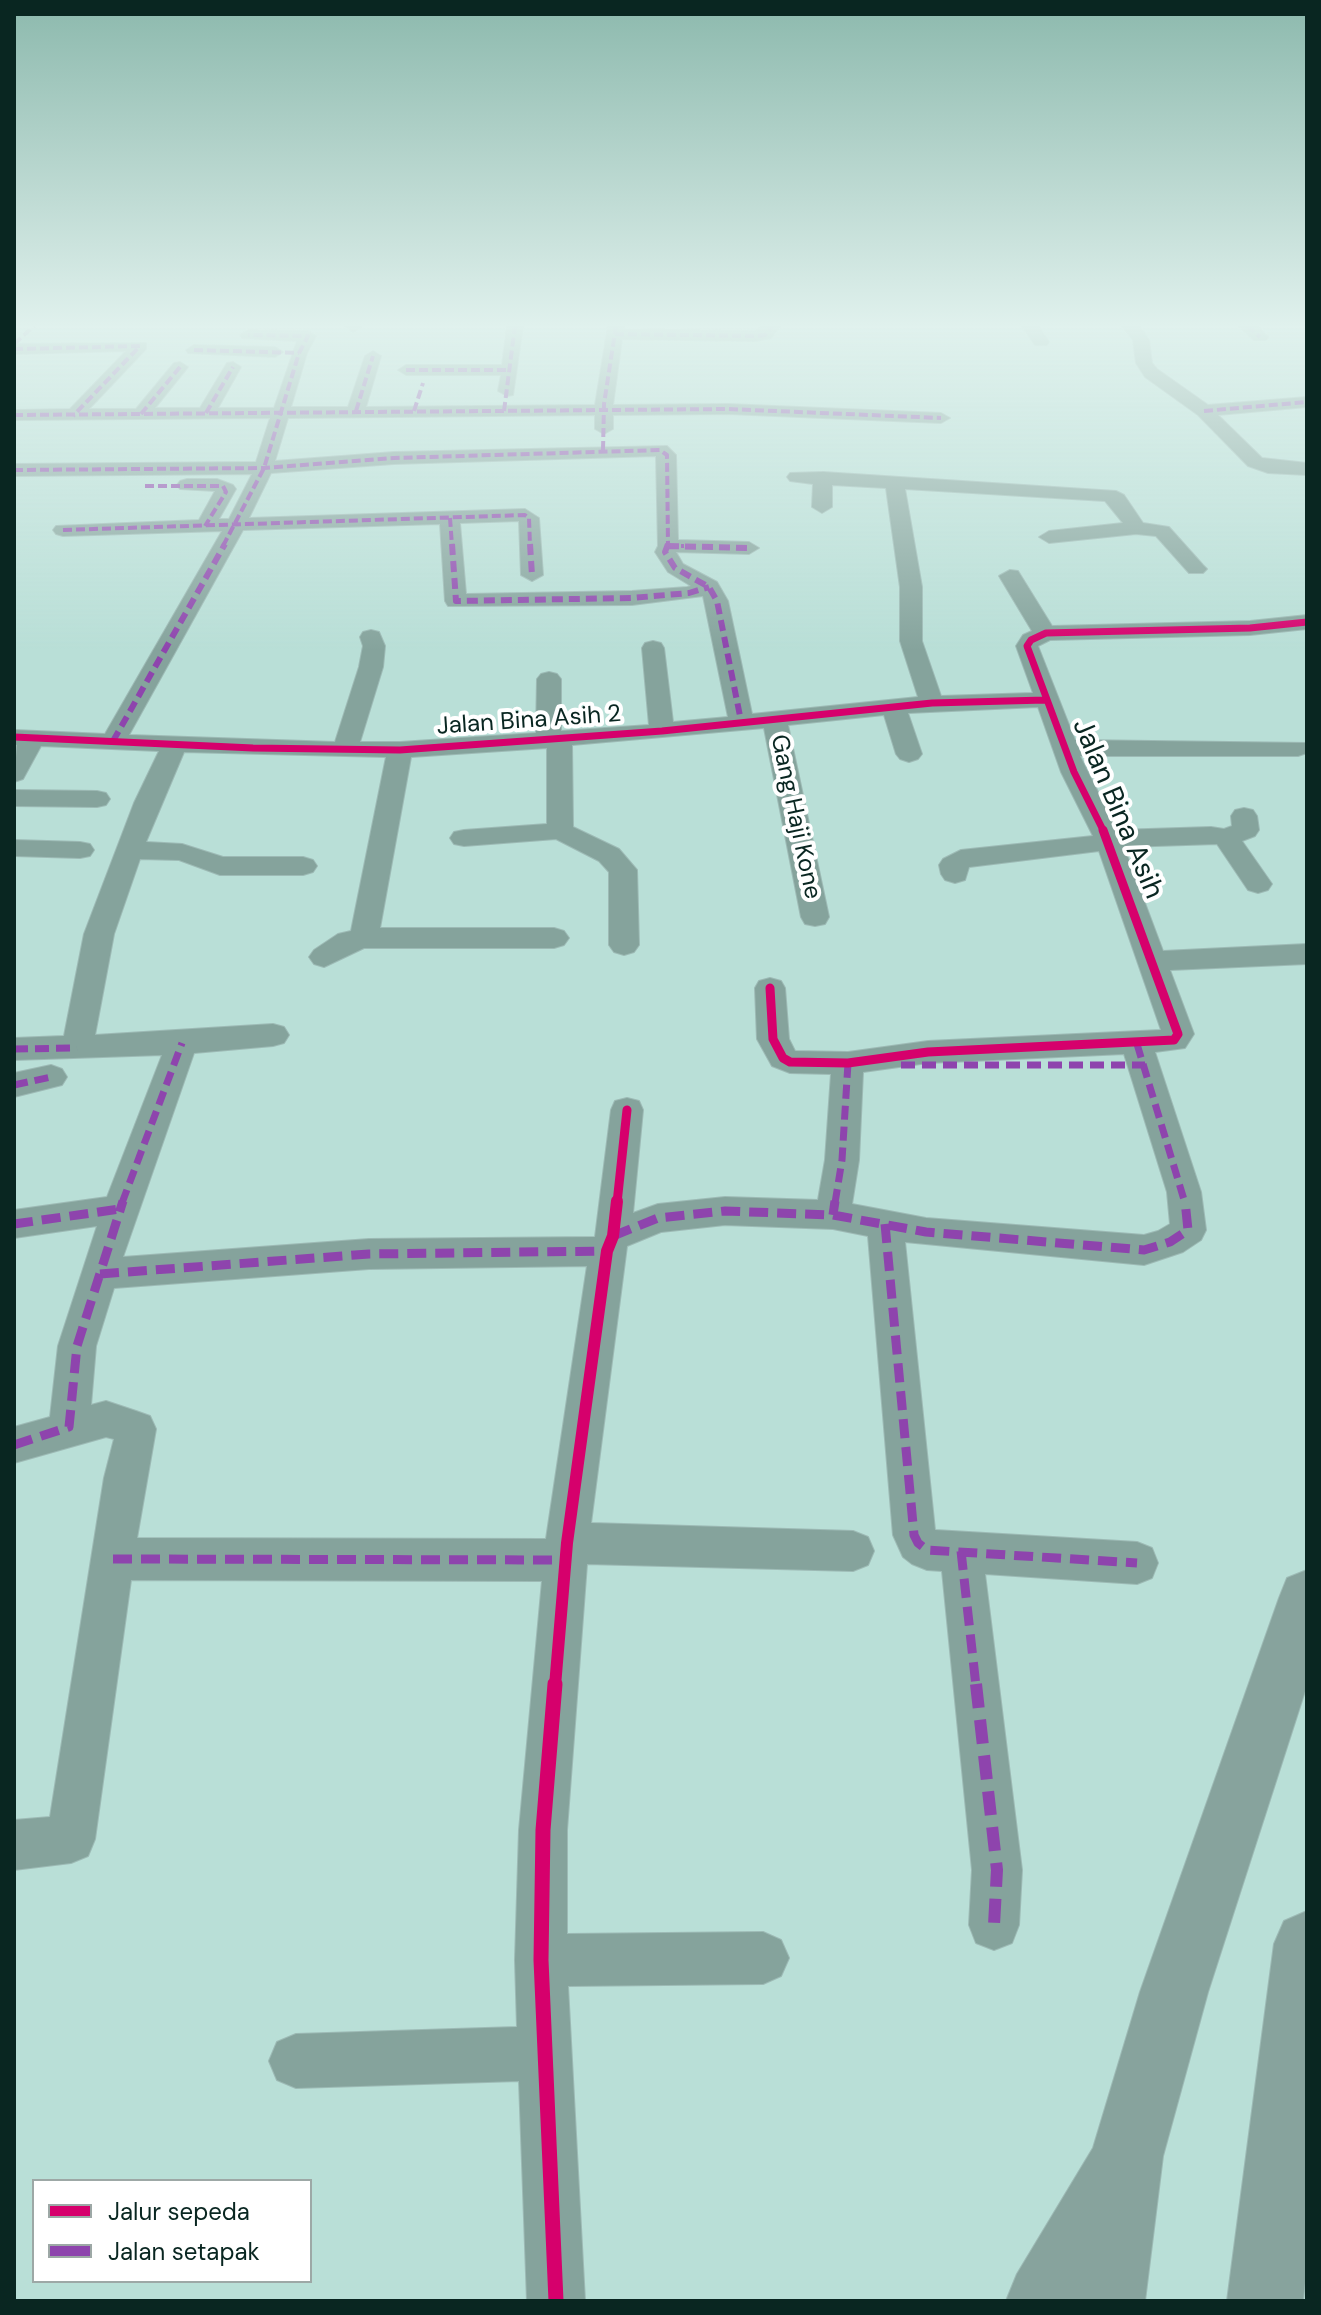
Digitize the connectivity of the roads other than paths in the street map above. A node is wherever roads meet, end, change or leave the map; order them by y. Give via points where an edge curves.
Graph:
1 (276, 434) edge
2 (604, 434) edge
3 (1227, 434) edge
4 (603, 450) junction
5 (264, 468) junction
6 (1307, 469) edge
7 (14, 470) edge
8 (797, 477) dead end
9 (823, 478) junction
10 (895, 484) junction
11 (145, 486) dead end
12 (822, 507) dead end
13 (450, 518) junction
14 (205, 526) junction
15 (235, 526) junction
16 (1136, 528) junction
17 (63, 530) dead end
18 (1049, 537) dead end
19 (668, 546) junction
20 (749, 548) dead end
21 (1196, 569) dead end
22 (532, 575) dead end
23 (1010, 576) dead end
24 (709, 587) junction
25 (1307, 622) edge
26 (1046, 633) junction
27 (371, 637) dead end
28 (653, 648) dead end
29 (549, 679) dead end
30 (1045, 700) junction
31 (932, 703) junction
32 (894, 707) junction
33 (774, 718) junction
34 (741, 721) junction
35 (662, 731) junction
36 (23, 737) edge
37 (554, 740) junction
38 (113, 741) junction
39 (175, 744) junction
40 (1064, 748) junction
41 (1298, 748) dead end
42 (345, 749) junction
43 (400, 750) junction
44 (909, 754) dead end
45 (14, 774) edge
46 (14, 798) edge
47 (97, 799) dead end
48 (1244, 816) dead end
49 (560, 831) junction
50 (464, 838) dead end
51 (1226, 838) junction
52 (1108, 840) junction
53 (14, 848) edge
54 (80, 850) dead end
55 (129, 850) junction
56 (303, 866) dead end
57 (955, 874) dead end
58 (1258, 884) dead end
59 (815, 917) dead end
60 (364, 938) junction
61 (554, 938) dead end
62 (624, 945) dead end
63 (1307, 954) edge
64 (324, 957) dead end
65 (1153, 961) junction
66 (770, 988) dead end
67 (273, 1035) dead end
68 (182, 1043) junction
69 (77, 1048) junction
70 (14, 1049) edge
71 (1141, 1054) junction
72 (848, 1063) junction
73 (883, 1065) dead end
74 (51, 1077) dead end
75 (14, 1085) edge
76 (627, 1110) dead end
77 (120, 1209) junction
78 (833, 1215) junction
79 (14, 1224) edge
80 (885, 1224) junction
81 (610, 1244) junction
82 (100, 1274) junction
83 (69, 1427) junction
84 (14, 1445) edge
85 (853, 1551) dead end
86 (961, 1551) junction
87 (566, 1552) junction
88 (113, 1559) junction
89 (1137, 1563) dead end
90 (1307, 1598) edge
91 (14, 1845) edge
92 (994, 1925) dead end
93 (1307, 1944) edge
94 (763, 1958) dead end
95 (541, 1960) junction
96 (545, 2053) junction
97 (296, 2061) dead end
98 (1127, 2156) junction
99 (556, 2301) edge
100 (1044, 2301) edge
101 (1107, 2301) edge
102 (1265, 2301) edge

1 - 5 street
2 - 4 street
3 - 6 street via 1255,462
4 - 5 street
4 - 19 street via 654,449 667,455
5 - 7 street
5 - 15 street
8 - 9 street
9 - 10 street
9 - 12 street
10 - 16 street via 1046,499 1109,495
10 - 31 street via 911,587 911,641
11 - 14 street via 223,486 226,492
13 - 15 street
13 - 22 street via 529,518
13 - 24 street via 456,601 632,598
14 - 15 street
14 - 17 street
15 - 38 street
16 - 18 street
16 - 21 street via 1162,531
19 - 20 street
19 - 24 street via 668,560
23 - 26 street
24 - 34 street via 717,601
25 - 26 street
26 - 30 street, Jalan Bina Asih via 1027,646
27 - 42 street via 374,657
28 - 35 street
29 - 37 street
30 - 31 street, Jalan Bina Asih 2
30 - 40 street, Jalan Bina Asih
31 - 32 street, Jalan Bina Asih 2
32 - 33 street, Jalan Bina Asih 2
32 - 44 street
33 - 34 street, Jalan Bina Asih 2
33 - 59 street, Gang Haji Kone
34 - 35 street, Jalan Bina Asih 2
35 - 37 street, Jalan Bina Asih 2
36 - 38 street, Jalan Bina Asih 2
36 - 45 street
37 - 43 street, Jalan Bina Asih 2
37 - 49 street
38 - 39 street, Jalan Bina Asih 2
39 - 42 street, Jalan Bina Asih 2
39 - 55 street
40 - 41 street
40 - 52 street, Jalan Bina Asih
42 - 43 street, Jalan Bina Asih 2
43 - 60 street
46 - 47 street
48 - 51 street via 1246,830
49 - 50 street
49 - 62 street via 609,855 623,870
51 - 52 street
51 - 58 street
52 - 57 street via 961,859 953,865
52 - 65 street, Jalan Bina Asih
53 - 54 street
55 - 56 street via 182,852 220,866
55 - 69 street via 99,934
60 - 61 street
60 - 64 street via 348,941
63 - 65 street
65 - 71 street, Jalan Bina Asih via 1178,1034
66 - 72 street, Jalan Bina Asih via 773,1039 783,1058
67 - 68 street
68 - 69 street
68 - 77 street
69 - 70 street
71 - 72 street, Jalan Bina Asih via 928,1052
71 - 73 street
71 - 80 street via 1184,1192 1188,1230 1170,1242 1144,1250
72 - 78 street
74 - 75 street
76 - 81 street
77 - 79 street
77 - 82 street
78 - 80 street
78 - 81 street via 700,1212 658,1218
80 - 86 street via 914,1535 927,1550
81 - 82 street via 369,1254
81 - 87 street
82 - 83 street via 77,1346
83 - 84 street
83 - 88 street via 106,1419 136,1429
85 - 87 street
86 - 89 street
86 - 92 street via 997,1870
87 - 88 street
87 - 95 street via 543,1830
88 - 91 street via 71,1839
90 - 98 highway via 1174,1992
93 - 102 highway
94 - 95 street
95 - 96 street
96 - 97 street
96 - 99 street
98 - 100 highway
98 - 101 highway

